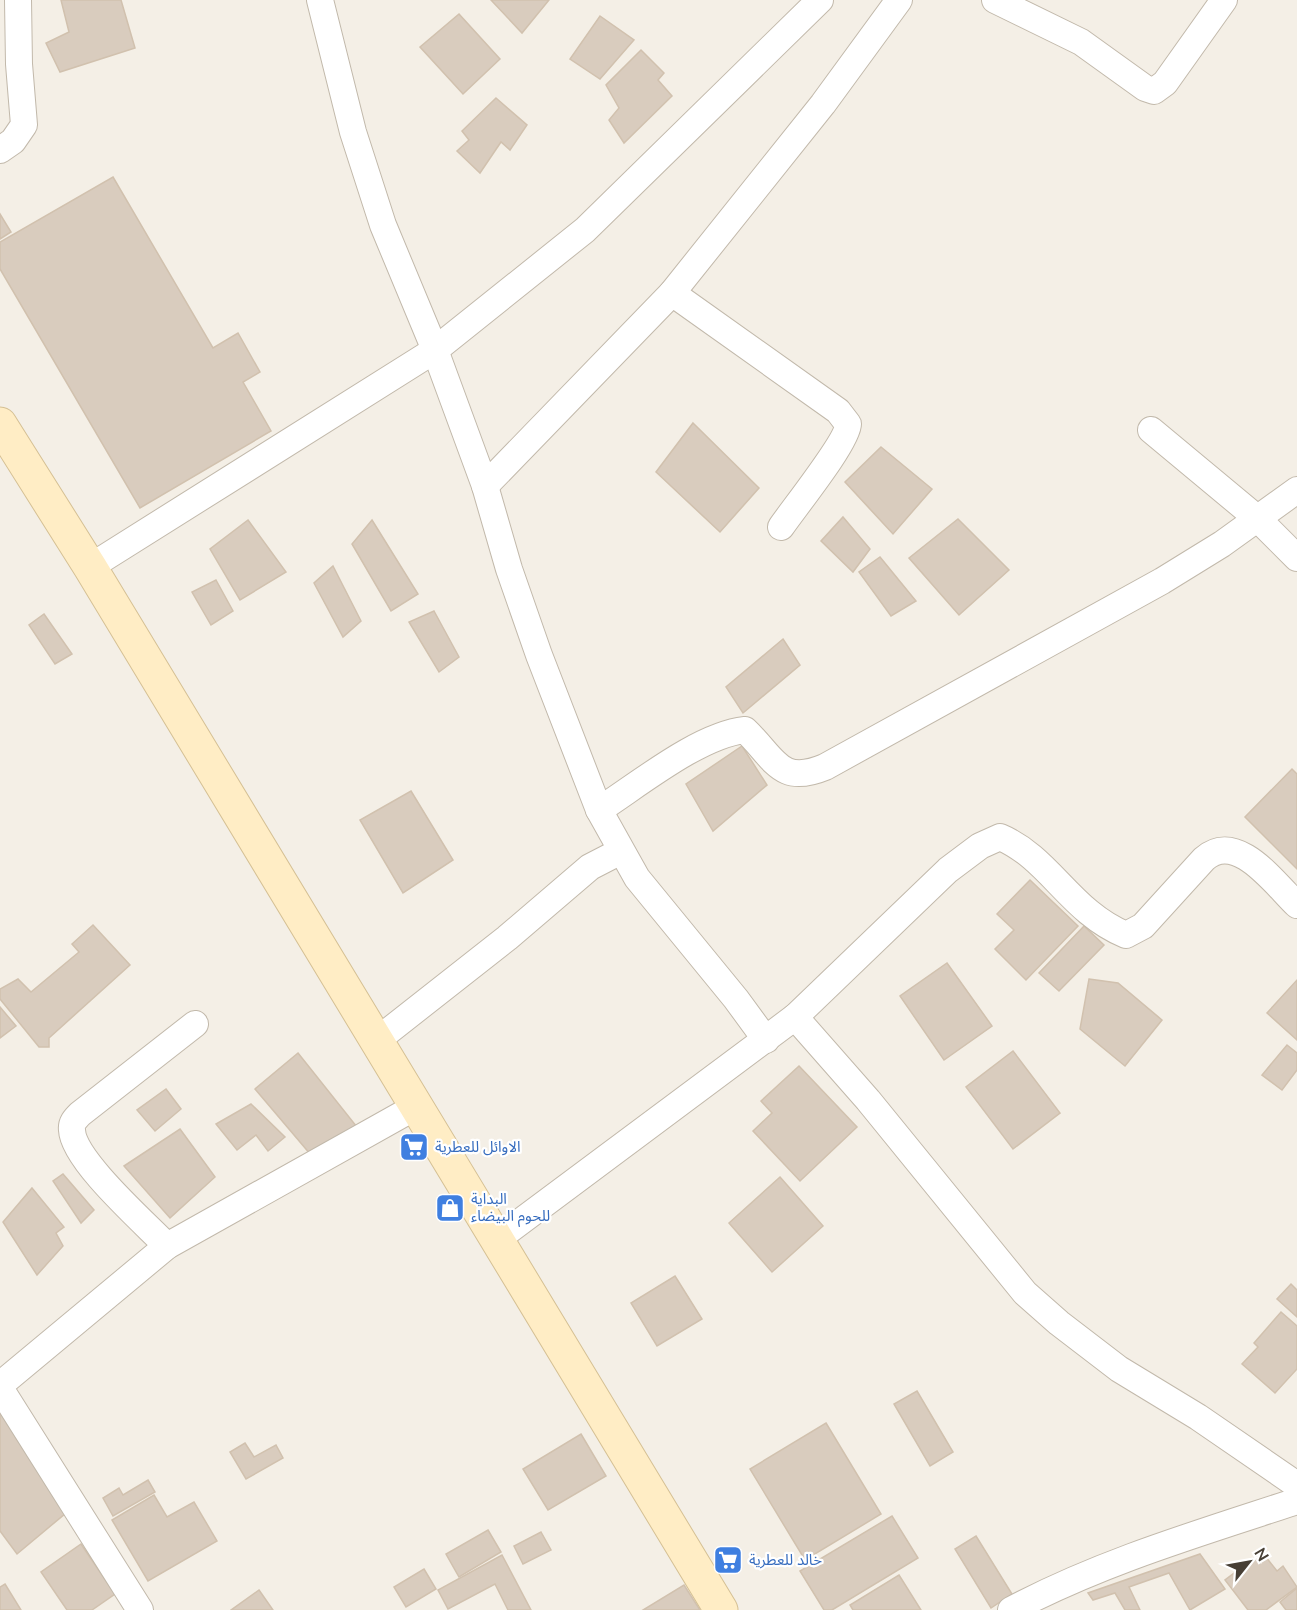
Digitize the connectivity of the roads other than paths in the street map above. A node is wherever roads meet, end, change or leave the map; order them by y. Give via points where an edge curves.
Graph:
1 (18, 0) edge
2 (320, 0) edge
3 (820, 0) edge
4 (899, 0) edge
5 (995, 0) edge
6 (1224, 0) edge
7 (0, 150) edge
8 (672, 293) junction
9 (435, 350) junction
10 (0, 424) edge
11 (1151, 430) dead end
12 (485, 486) junction
13 (1297, 490) edge
14 (1258, 519) junction
15 (781, 527) dead end
16 (1297, 558) edge
17 (90, 567) junction
18 (599, 810) junction
19 (621, 851) junction
20 (1297, 904) edge
21 (795, 1017) junction
22 (195, 1024) dead end
23 (766, 1040) junction
24 (376, 1041) junction
25 (417, 1107) junction
26 (496, 1240) junction
27 (167, 1246) junction
28 (0, 1387) edge
29 (1297, 1485) edge
30 (1297, 1501) edge
31 (140, 1610) edge
32 (721, 1610) edge
33 (1011, 1610) edge

1 - 7 street via 24,125 13,141
2 - 9 street via 353,132 383,225
3 - 9 street via 585,230
4 - 8 street via 823,104
5 - 6 street via 1081,42 1154,91 1165,83
8 - 12 street
8 - 15 street via 838,411 848,424 839,448
9 - 12 street
9 - 17 street
10 - 17 street
11 - 14 street
12 - 18 street via 508,569
13 - 14 street
14 - 16 street
14 - 18 street via 1122,605 825,767 807,774 791,774 777,766 745,730 727,732
17 - 24 street
18 - 19 street
19 - 23 street via 637,878
19 - 24 street via 590,867
20 - 21 street via 1248,858 1224,849 1213,851 1143,926 1126,935 1104,926 1020,845 1000,837 980,846 948,870
21 - 23 street
21 - 29 street via 1025,1293 1119,1369
22 - 27 street via 73,1121 75,1143 93,1170
23 - 26 street
24 - 25 street
25 - 26 street
25 - 27 street
26 - 32 street
27 - 28 street
28 - 31 street
30 - 33 street via 1119,1561

